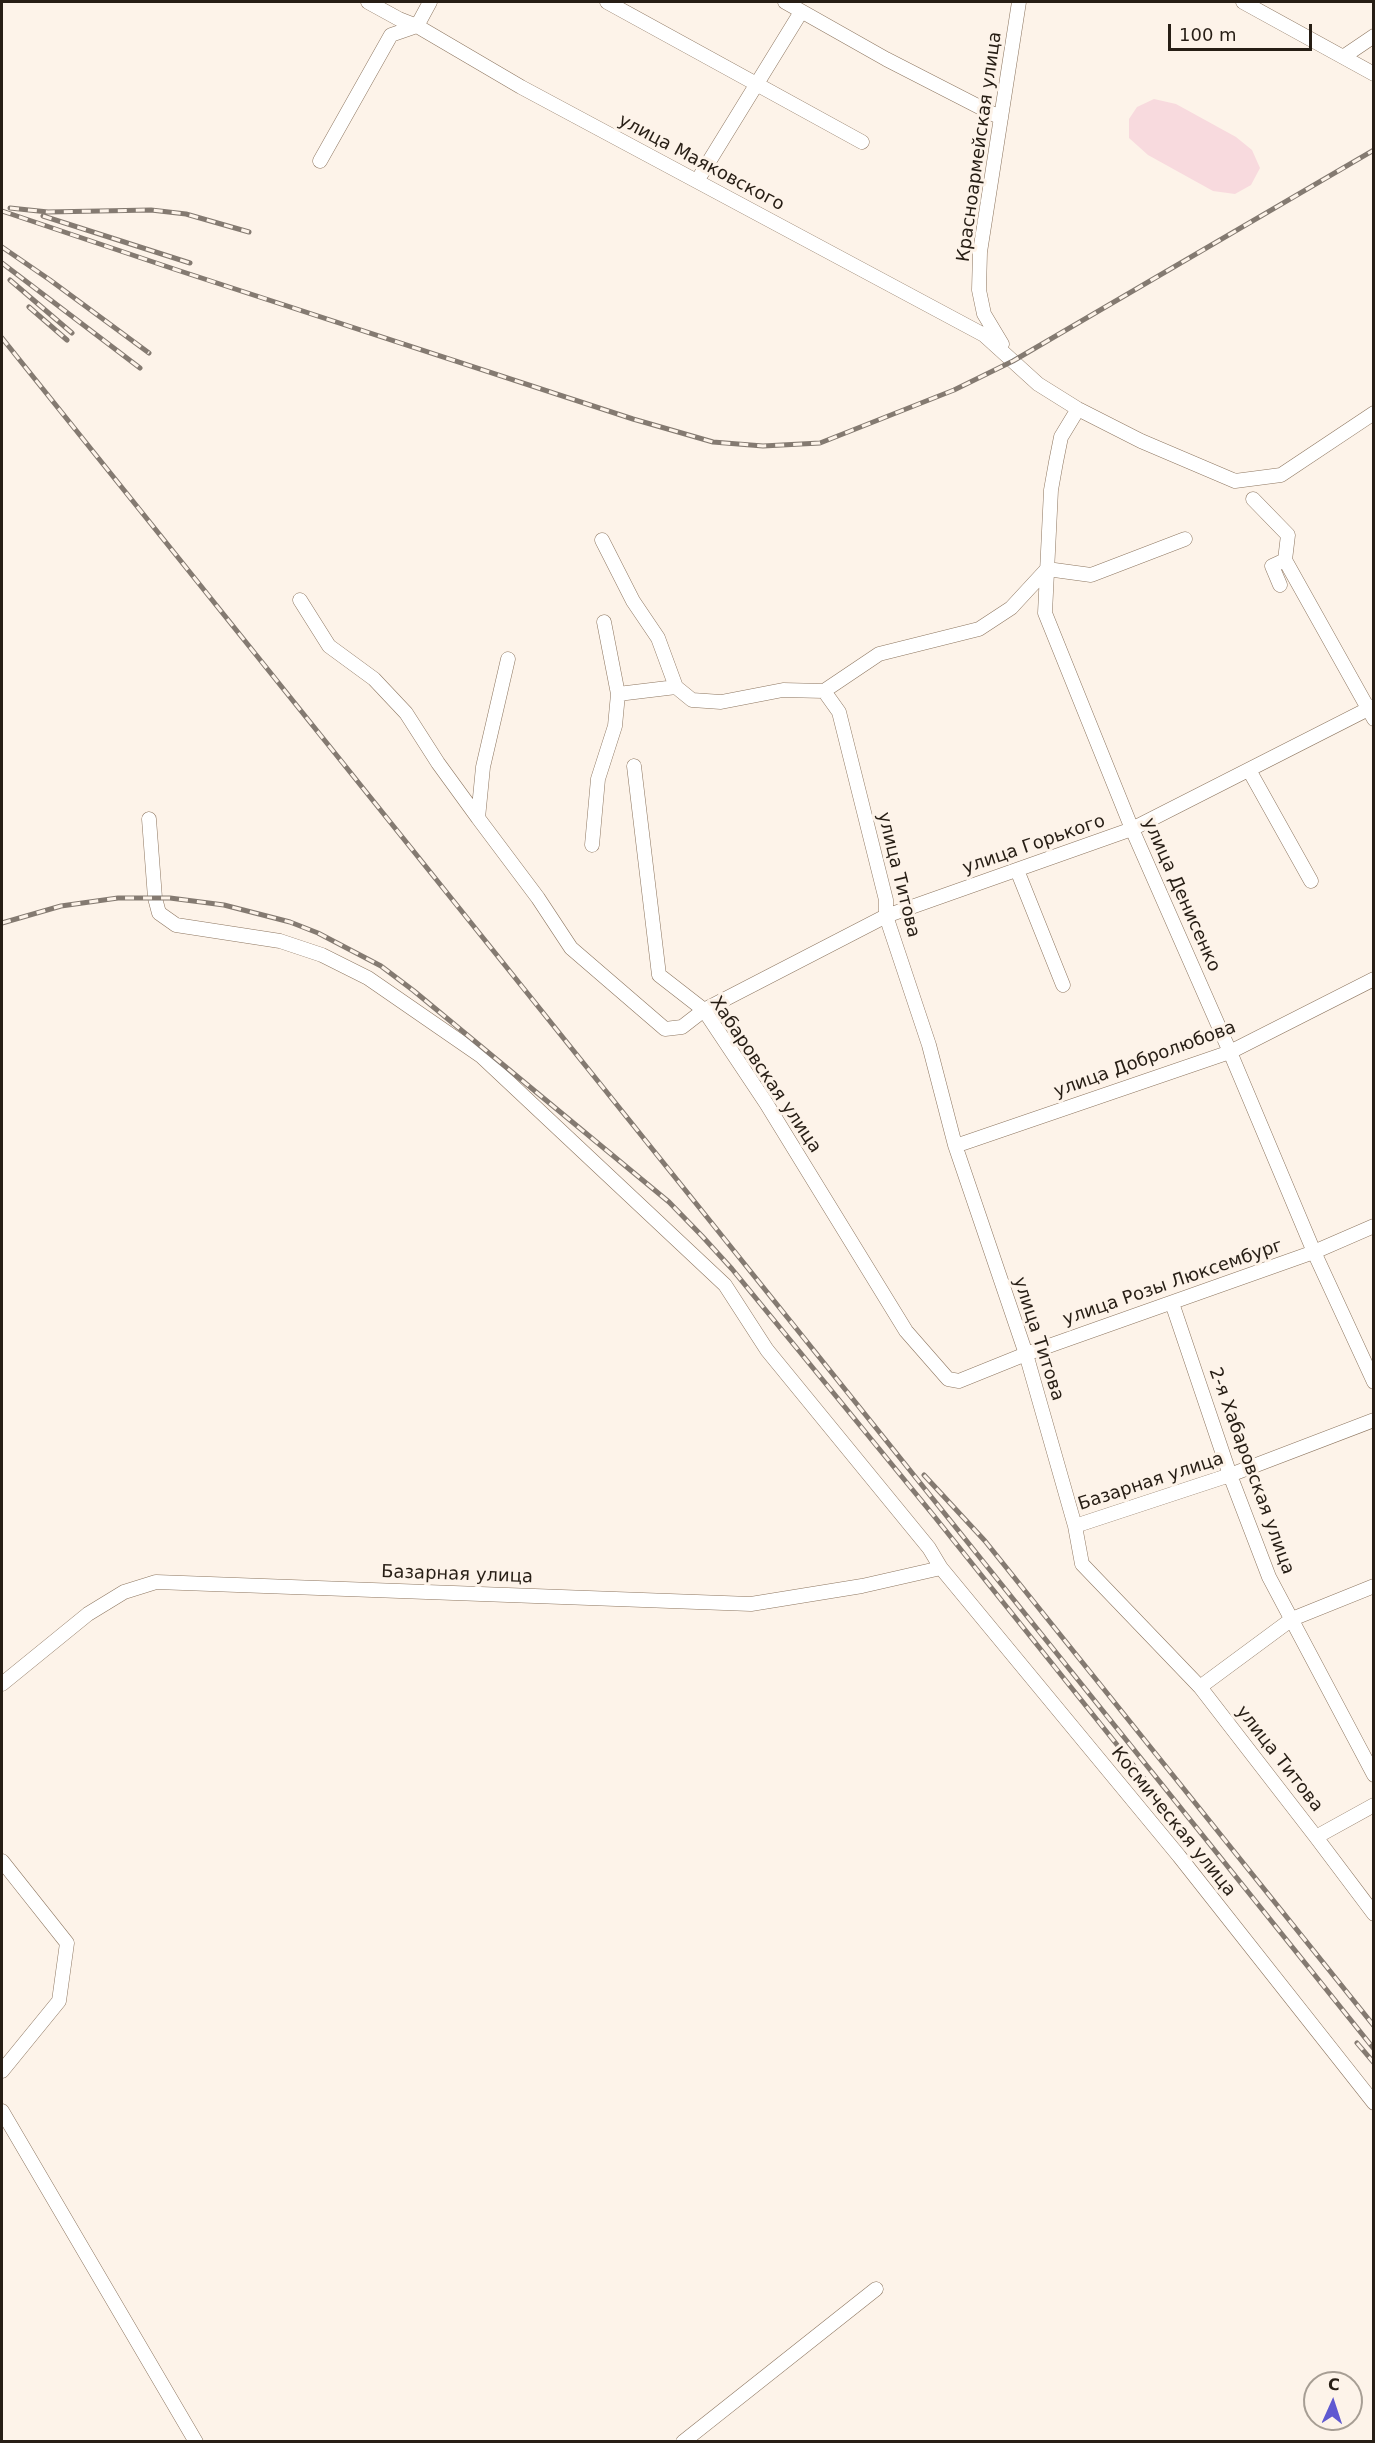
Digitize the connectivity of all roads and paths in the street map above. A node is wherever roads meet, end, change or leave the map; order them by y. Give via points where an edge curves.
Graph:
1 (368, 2) edge
2 (430, 2) edge
3 (607, 2) edge
4 (785, 2) edge
5 (1019, 2) edge
6 (1243, 2) edge
7 (801, 12) junction
8 (417, 26) junction
9 (1374, 36) edge
10 (1343, 57) junction
11 (1374, 74) edge
12 (758, 85) junction
13 (1001, 118) junction
14 (862, 142) dead end
15 (320, 161) dead end
16 (697, 181) junction
17 (1013, 361) junction
18 (1078, 409) junction
19 (1374, 413) edge
20 (1253, 499) dead end
21 (1185, 539) dead end
22 (602, 540) dead end
23 (1286, 560) junction
24 (1047, 569) junction
25 (1280, 585) dead end
26 (300, 600) dead end
27 (604, 622) dead end
28 (508, 659) dead end
29 (676, 687) junction
30 (824, 691) junction
31 (618, 694) junction
32 (1372, 712) edge
33 (634, 766) dead end
34 (1249, 770) junction
35 (478, 818) junction
36 (149, 819) dead end
37 (1132, 829) junction
38 (592, 844) dead end
39 (1017, 870) junction
40 (1311, 881) dead end
41 (886, 916) junction
42 (1374, 979) edge
43 (1063, 985) dead end
44 (704, 1010) junction
45 (1230, 1052) junction
46 (955, 1144) junction
47 (1374, 1226) edge
48 (1314, 1252) junction
49 (1172, 1303) junction
50 (1026, 1354) junction
51 (948, 1379) joint
52 (1374, 1382) edge
53 (1374, 1420) edge
54 (1230, 1475) junction
55 (1075, 1526) junction
56 (941, 1568) junction
57 (1374, 1586) edge
58 (1292, 1619) junction
59 (2, 1684) edge
60 (1200, 1687) junction
61 (1374, 1775) edge
62 (1374, 1805) edge
63 (1316, 1837) junction
64 (2, 1862) edge
65 (1374, 1914) edge
66 (2, 2071) edge
67 (1374, 2103) edge
68 (2, 2111) edge
69 (876, 2289) dead end
70 (196, 2442) edge
71 (683, 2442) edge

1 - 8 street, улица Маяковского
2 - 8 street
3 - 12 street
4 - 7 street
5 - 13 street, Красноармейская улица
6 - 10 street
7 - 12 street
7 - 13 street
8 - 15 street via 391,35
8 - 16 street, улица Маяковского
9 - 10 street
10 - 11 street
12 - 14 street
12 - 16 street
13 - 17 street, Красноармейская улица via 980,252 979,290 984,314
16 - 17 street, улица Маяковского via 984,335
17 - 18 street via 1038,384
18 - 19 street via 1141,441 1235,480 1281,475
18 - 24 street, улица Денисенко via 1061,437 1056,462
20 - 23 street via 1287,535
21 - 24 street via 1091,574
22 - 29 street via 633,601 658,638
23 - 25 street via 1272,566
23 - 32 street
24 - 30 street via 1011,608 979,629 879,654
24 - 37 street, улица Денисенко via 1045,613
26 - 35 street, улица Горького via 329,646 374,679 406,713
27 - 31 street
28 - 35 street via 483,767
29 - 30 street via 692,700 721,702 783,690
29 - 31 street
30 - 41 street, улица Титова via 839,712 886,900
31 - 38 street via 615,726 598,779
32 - 34 street, улица Горького
33 - 44 street, Хабаровская улица via 659,975
34 - 37 street, улица Горького
34 - 40 street
35 - 44 street, улица Горького via 571,948 665,1029 682,1027
36 - 56 street, Космическая улица via 159,913 176,925 280,941 322,955 368,978 481,1056 725,1285 767,1350 929,1548
37 - 39 street, улица Горького
37 - 45 street, улица Денисенко
39 - 41 street, улица Горького
39 - 43 street
41 - 44 street, улица Горького
41 - 46 street, улица Титова via 929,1045
42 - 45 street, улица Добролюбова
44 - 51 street, Хабаровская улица via 906,1330
45 - 46 street, улица Добролюбова
45 - 48 street, улица Денисенко
46 - 50 street, улица Титова
47 - 48 street, улица Розы Люксембург
48 - 49 street, улица Розы Люксембург
48 - 52 street, улица Денисенко
49 - 50 street, улица Розы Люксембург
49 - 54 street, 2-я Хабаровская улица
50 - 51 street, улица Розы Люксембург via 959,1381
50 - 55 street, улица Титова
53 - 54 street, Базарная улица
54 - 55 street, Базарная улица
54 - 58 street, 2-я Хабаровская улица via 1269,1577
55 - 60 street, улица Титова via 1082,1564
56 - 59 street, Базарная улица via 751,1604 156,1582 124,1592 88,1614
56 - 67 street, Космическая улица via 1179,1856
57 - 58 street
58 - 60 street
58 - 61 street, 2-я Хабаровская улица
60 - 63 street, улица Титова
62 - 63 street
63 - 65 street, улица Титова
64 - 66 street via 67,1943 58,2001
68 - 70 street
69 - 71 street

